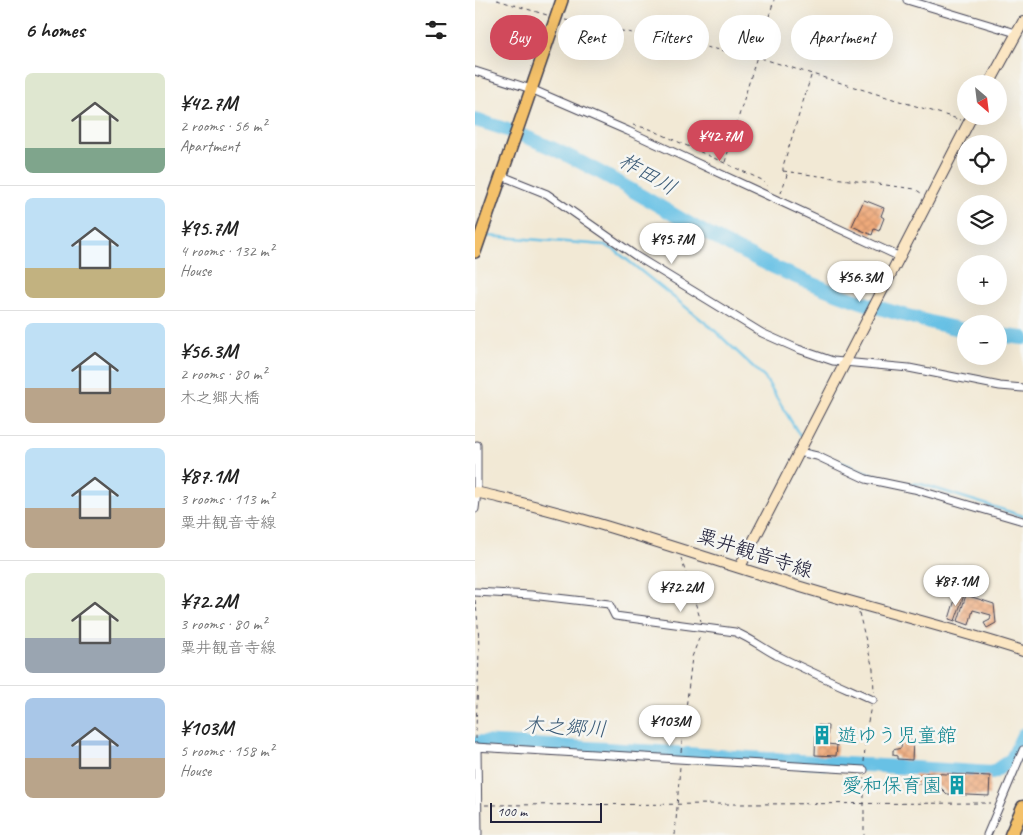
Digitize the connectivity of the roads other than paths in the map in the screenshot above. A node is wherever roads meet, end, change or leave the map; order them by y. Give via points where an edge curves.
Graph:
1 (562, 0) edge
2 (907, 0) edge
3 (556, 18) junction
4 (1023, 22) edge
5 (1016, 33) junction
6 (548, 42) edge
7 (539, 60) edge
8 (541, 60) edge
9 (475, 71) edge
10 (994, 75) edge
11 (504, 80) junction
12 (531, 89) junction
13 (968, 125) edge
14 (502, 176) junction
15 (475, 252) edge
16 (898, 256) junction
17 (844, 362) junction
18 (1023, 388) edge
19 (477, 445) dead end
20 (799, 452) junction
21 (476, 492) edge
22 (475, 509) edge
23 (1023, 521) edge
24 (740, 567) junction
25 (475, 592) edge
26 (1023, 651) edge
27 (873, 700) road end
28 (476, 747) edge
29 (1023, 750) edge
30 (864, 770) road end
31 (1023, 807) edge
32 (478, 835) edge
33 (987, 835) edge
34 (1011, 835) edge

1 - 3 main road
2 - 5 street
3 - 6 main road
3 - 12 street via 542,72
4 - 5 street
5 - 10 street
7 - 11 street via 528,81
8 - 12 main road
9 - 11 street
11 - 12 street
12 - 14 main road
12 - 16 street via 780,198
13 - 16 street
14 - 15 main road
14 - 17 street via 547,194 636,256 762,333 823,359
16 - 17 street
17 - 18 street via 909,368
17 - 20 street
19 - 21 street
20 - 23 street via 817,456 866,479 914,489
20 - 24 street
21 - 22 street
21 - 24 street, 粟井観音寺線 via 572,515
24 - 26 street, 粟井観音寺線
25 - 27 street via 609,604 615,616 735,632
28 - 30 street
28 - 32 street
29 - 33 street
31 - 34 highway

